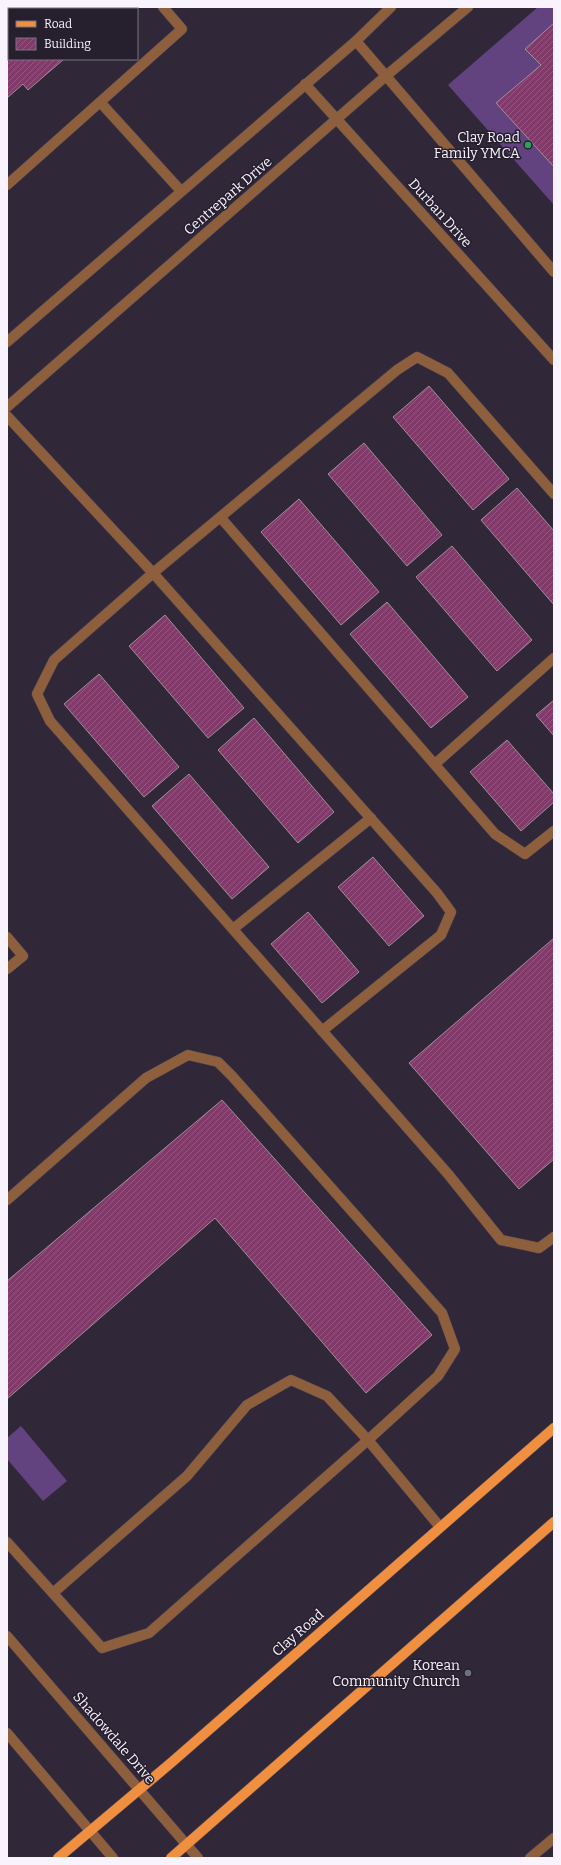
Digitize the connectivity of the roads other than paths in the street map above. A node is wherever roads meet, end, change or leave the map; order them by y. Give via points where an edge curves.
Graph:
1 (163, 7) edge
2 (391, 7) edge
3 (468, 7) edge
4 (356, 41) junction
5 (387, 76) junction
6 (305, 84) junction
7 (100, 102) junction
8 (337, 121) junction
9 (7, 184) edge
10 (181, 191) junction
11 (554, 272) edge
12 (7, 342) edge
13 (554, 360) edge
14 (7, 407) edge
15 (7, 416) edge
16 (554, 494) edge
17 (221, 518) junction
18 (153, 573) junction
19 (554, 658) edge
20 (435, 764) junction
21 (371, 818) junction
22 (554, 831) edge
23 (233, 929) junction
24 (7, 937) edge
25 (7, 969) edge
26 (322, 1031) junction
27 (7, 1200) edge
28 (554, 1237) edge
29 (554, 1428) edge
30 (368, 1440) junction
31 (554, 1522) edge
32 (440, 1528) junction
33 (7, 1542) edge
34 (53, 1593) junction
35 (7, 1636) edge
36 (7, 1733) edge
37 (140, 1788) junction
38 (89, 1832) junction
39 (554, 1838) edge
40 (186, 1844) junction
41 (58, 1858) edge
42 (113, 1858) edge
43 (171, 1858) edge
44 (198, 1858) edge
45 (530, 1858) edge

1 - 7 street via 182,29
2 - 4 street
3 - 5 street, Centrepark Drive
4 - 5 street
4 - 6 street
5 - 8 street, Centrepark Drive
5 - 11 street
6 - 8 street, Durban Drive
6 - 10 street
7 - 9 street
7 - 10 street
8 - 13 street, Durban Drive
8 - 14 street, Centrepark Drive
10 - 12 street
15 - 18 street
16 - 17 street via 448,373 417,357 397,370
17 - 18 street
17 - 20 street
18 - 21 street
18 - 23 street via 54,660 37,694 50,720
19 - 20 street
20 - 22 street via 495,834 525,854
21 - 23 street
21 - 26 street via 437,892 451,912 441,935
23 - 26 street
24 - 25 street via 23,956
26 - 28 street via 448,1174 501,1240 539,1248
27 - 30 street via 146,1078 188,1055 218,1062 442,1314 455,1349 438,1376
29 - 32 main road, Clay Road
30 - 32 street
30 - 34 street via 149,1633 102,1648
30 - 34 street via 327,1396 290,1380 248,1405 188,1476
31 - 40 main road
32 - 37 main road, Clay Road
33 - 34 street
35 - 37 street, Shadowdale Drive
36 - 38 street
37 - 38 main road, Clay Road
37 - 40 street, Shadowdale Drive
38 - 41 main road, Clay Road
38 - 42 street
39 - 45 street
40 - 43 main road
40 - 44 street, Shadowdale Drive

